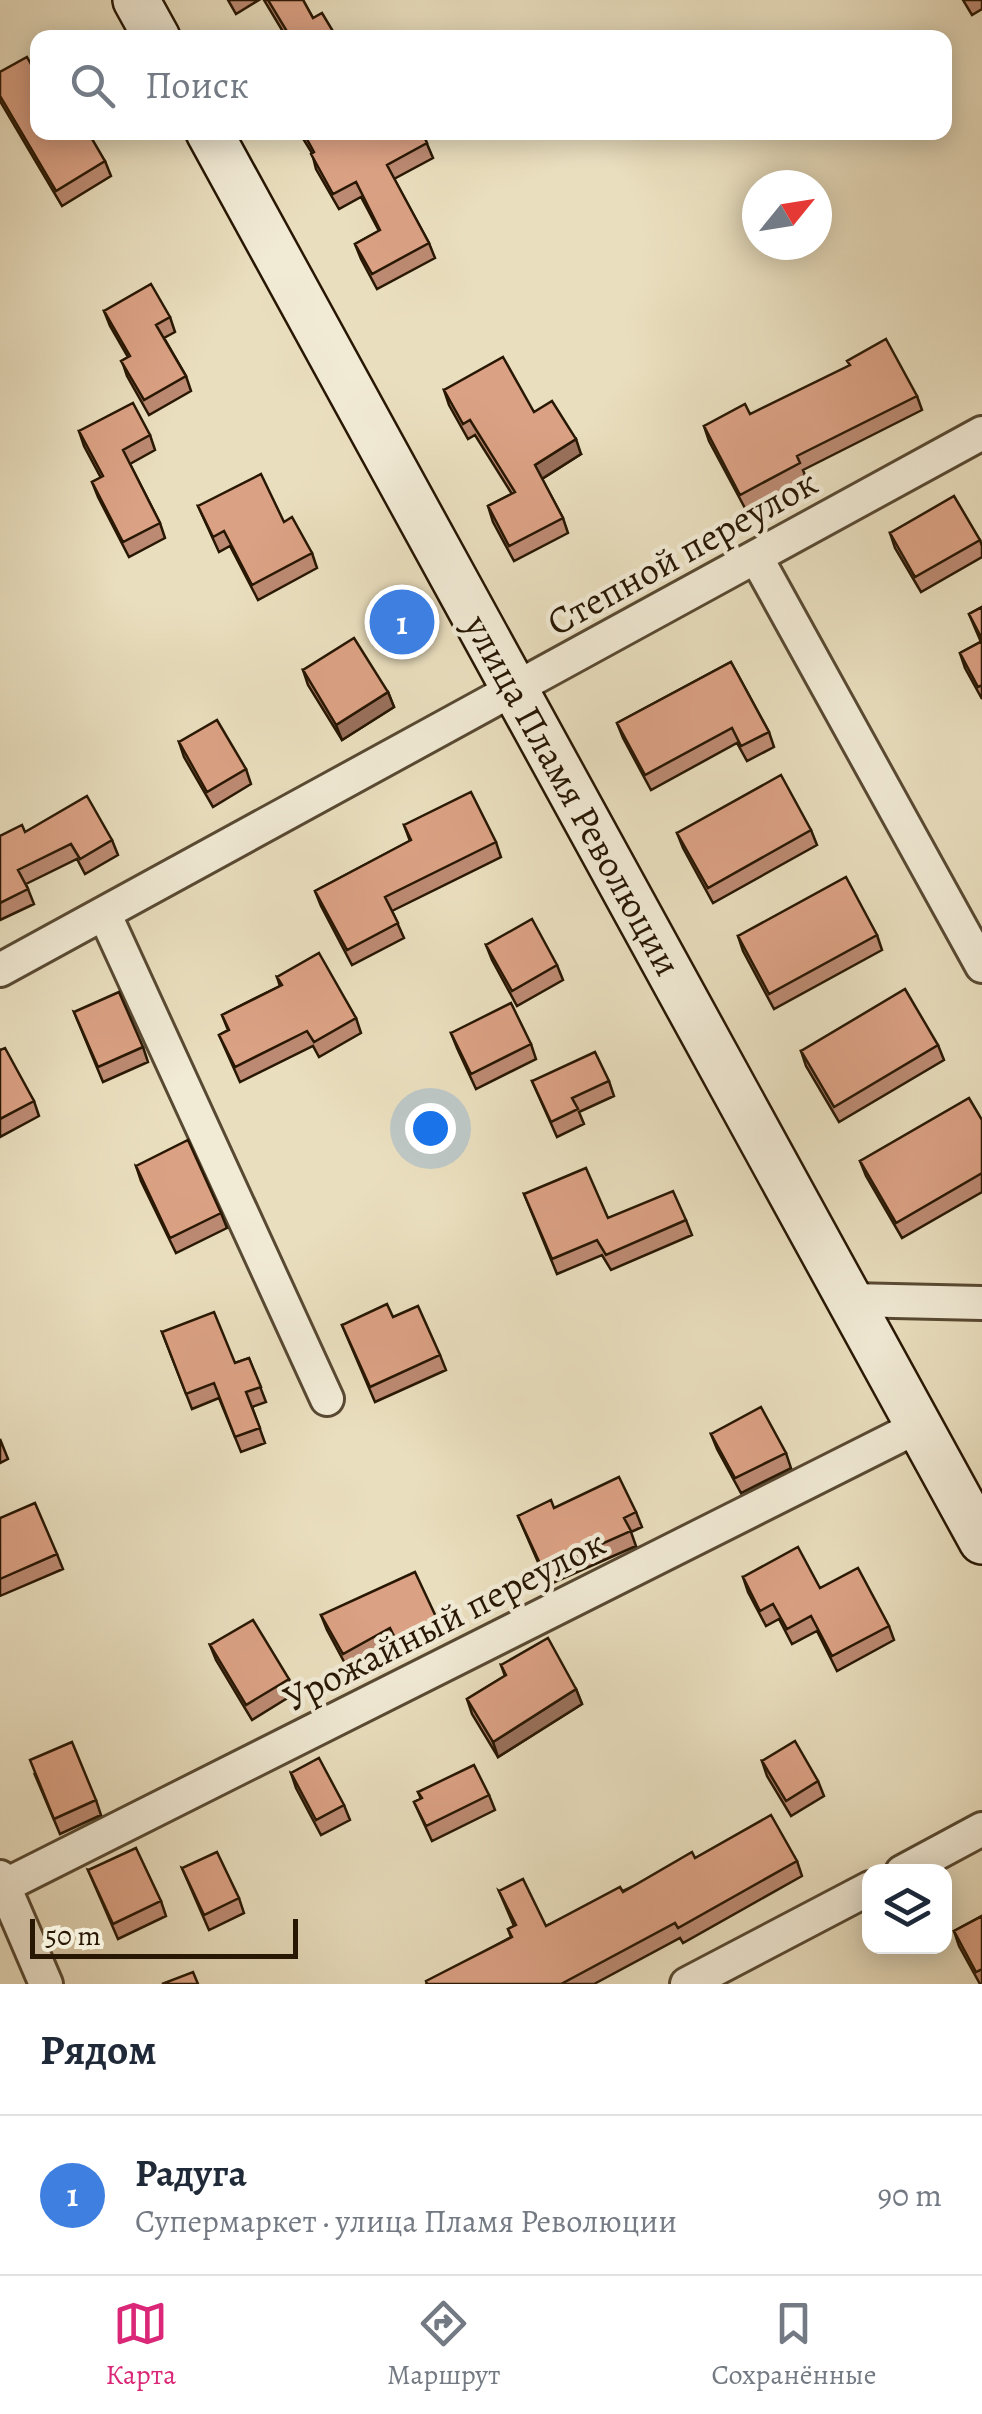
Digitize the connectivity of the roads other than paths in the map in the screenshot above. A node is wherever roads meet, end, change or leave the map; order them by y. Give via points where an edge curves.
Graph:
1 (136, 0) edge
2 (153, 30) edge
3 (213, 140) edge
4 (982, 432) edge
5 (756, 556) junction
6 (514, 689) junction
7 (104, 913) junction
8 (982, 966) edge
9 (0, 970) edge
10 (850, 1300) junction
11 (982, 1303) edge
12 (327, 1399) dead end
13 (918, 1426) junction
14 (982, 1541) edge
15 (982, 1830) edge
16 (917, 1864) edge
17 (3, 1881) edge
18 (862, 1892) edge
19 (701, 1981) edge
20 (46, 1984) edge

1 - 2 street
3 - 6 street, улица Пламя Революции
4 - 5 street, Степной переулок
5 - 6 street, Степной переулок
5 - 8 street
6 - 7 street, Степной переулок
6 - 10 street, улица Пламя Революции
7 - 9 street, Степной переулок
7 - 12 street
10 - 11 street
10 - 13 street, улица Пламя Революции
13 - 14 street, улица Пламя Революции
13 - 17 street, Урожайный переулок
15 - 16 street
17 - 20 street
18 - 19 street

